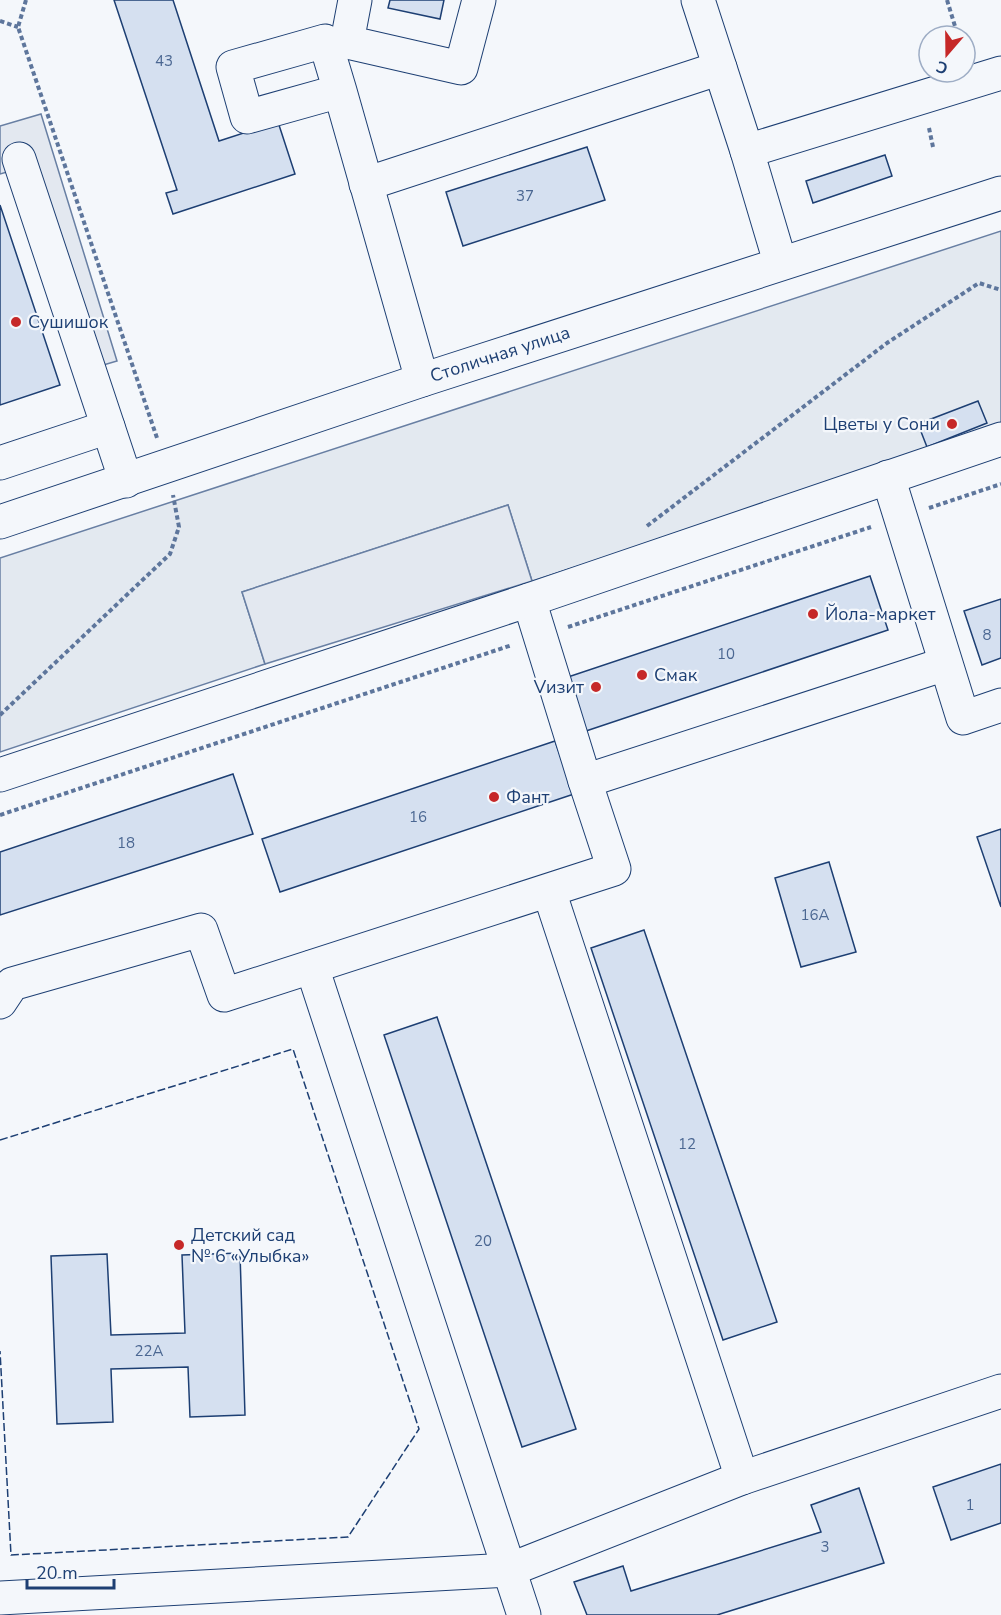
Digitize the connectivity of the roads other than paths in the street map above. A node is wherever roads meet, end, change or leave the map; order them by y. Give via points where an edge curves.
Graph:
1 (355, 0) edge
2 (479, 0) edge
3 (698, 0) edge
4 (339, 51) junction
5 (720, 68) junction
6 (1001, 73) edge
7 (340, 90) junction
8 (747, 151) junction
9 (19, 159) dead end
10 (366, 184) junction
11 (1001, 192) edge
12 (780, 262) junction
13 (422, 380) junction
14 (108, 427) junction
15 (1001, 439) edge
16 (0, 463) edge
17 (888, 477) junction
18 (126, 481) junction
19 (0, 522) edge
20 (529, 600) junction
21 (945, 664) junction
22 (1001, 705) edge
23 (0, 775) edge
24 (585, 781) junction
25 (549, 891) junction
26 (312, 967) junction
27 (0, 1002) edge
28 (1001, 1391) edge
29 (742, 1478) junction
30 (509, 1570) junction
31 (0, 1598) edge
32 (524, 1615) edge

1 - 4 main road
2 - 4 main road via 461,68
3 - 5 main road
4 - 7 main road
4 - 7 main road via 325,41 233,67 248,117
5 - 8 main road
5 - 10 main road
6 - 8 main road
7 - 10 main road
8 - 12 main road
9 - 14 main road
10 - 13 main road
11 - 12 main road, Столичная улица
12 - 13 main road, Столичная улица
13 - 18 main road, Столичная улица
14 - 16 main road
14 - 18 main road
15 - 17 main road
17 - 20 main road
17 - 21 main road
18 - 19 main road, Столичная улица
20 - 23 main road
20 - 24 main road
21 - 22 main road via 963,718
21 - 24 main road
24 - 25 main road via 614,868
25 - 26 main road
25 - 29 main road
26 - 27 main road via 224,995 201,930 12,984
26 - 30 main road
28 - 29 main road
29 - 30 main road
30 - 31 main road
30 - 32 main road

